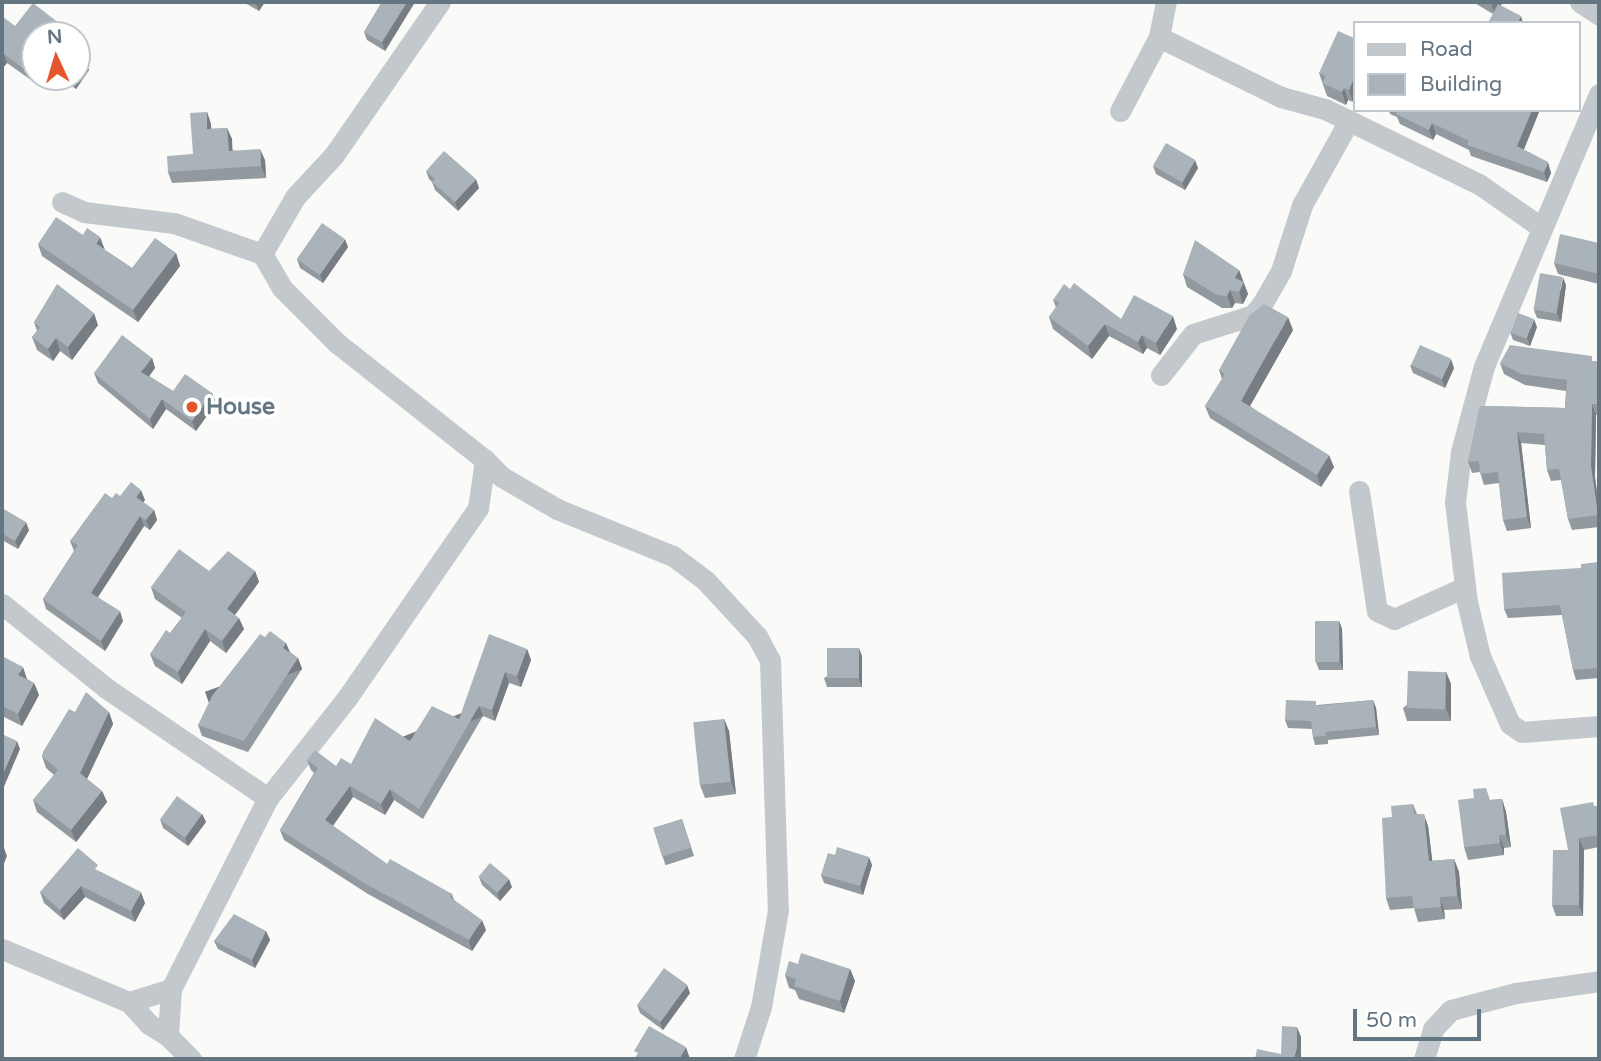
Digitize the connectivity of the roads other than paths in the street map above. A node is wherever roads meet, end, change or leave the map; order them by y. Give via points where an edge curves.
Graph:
1 (440, 2) edge
2 (1167, 2) edge
3 (1580, 2) edge
4 (1599, 15) edge
5 (1159, 37) junction
6 (1599, 94) edge
7 (1120, 111) dead end
8 (1349, 121) junction
9 (62, 202) dead end
10 (1542, 228) junction
11 (262, 254) junction
12 (1161, 375) dead end
13 (485, 460) junction
14 (1359, 491) dead end
15 (1465, 587) junction
16 (2, 604) edge
17 (1599, 726) edge
18 (268, 798) junction
19 (2, 948) edge
20 (1599, 981) edge
21 (171, 989) junction
22 (129, 1002) junction
23 (168, 1036) junction
24 (191, 1059) edge
25 (744, 1059) edge
26 (1424, 1059) edge

1 - 11 street via 334,155 295,197
2 - 5 street
3 - 4 street
5 - 7 street
5 - 8 street via 1282,97
6 - 10 street
8 - 10 street via 1479,184
8 - 12 street via 1302,205 1282,271 1262,304 1252,315 1193,334
9 - 11 street via 84,212 174,223
10 - 15 street via 1484,366 1461,452 1455,502
11 - 13 street via 282,288 338,344
13 - 18 street via 478,508 347,698
13 - 25 street via 502,477 557,509 673,556 706,581 757,636 770,660 778,910 761,1007
14 - 15 street via 1377,611 1394,619
15 - 17 street via 1480,656 1510,724 1522,732
16 - 18 street via 106,688
18 - 21 street
19 - 22 street
20 - 26 street via 1470,1002 1451,1010 1433,1029
21 - 22 street
21 - 23 street
22 - 23 street
23 - 24 street

